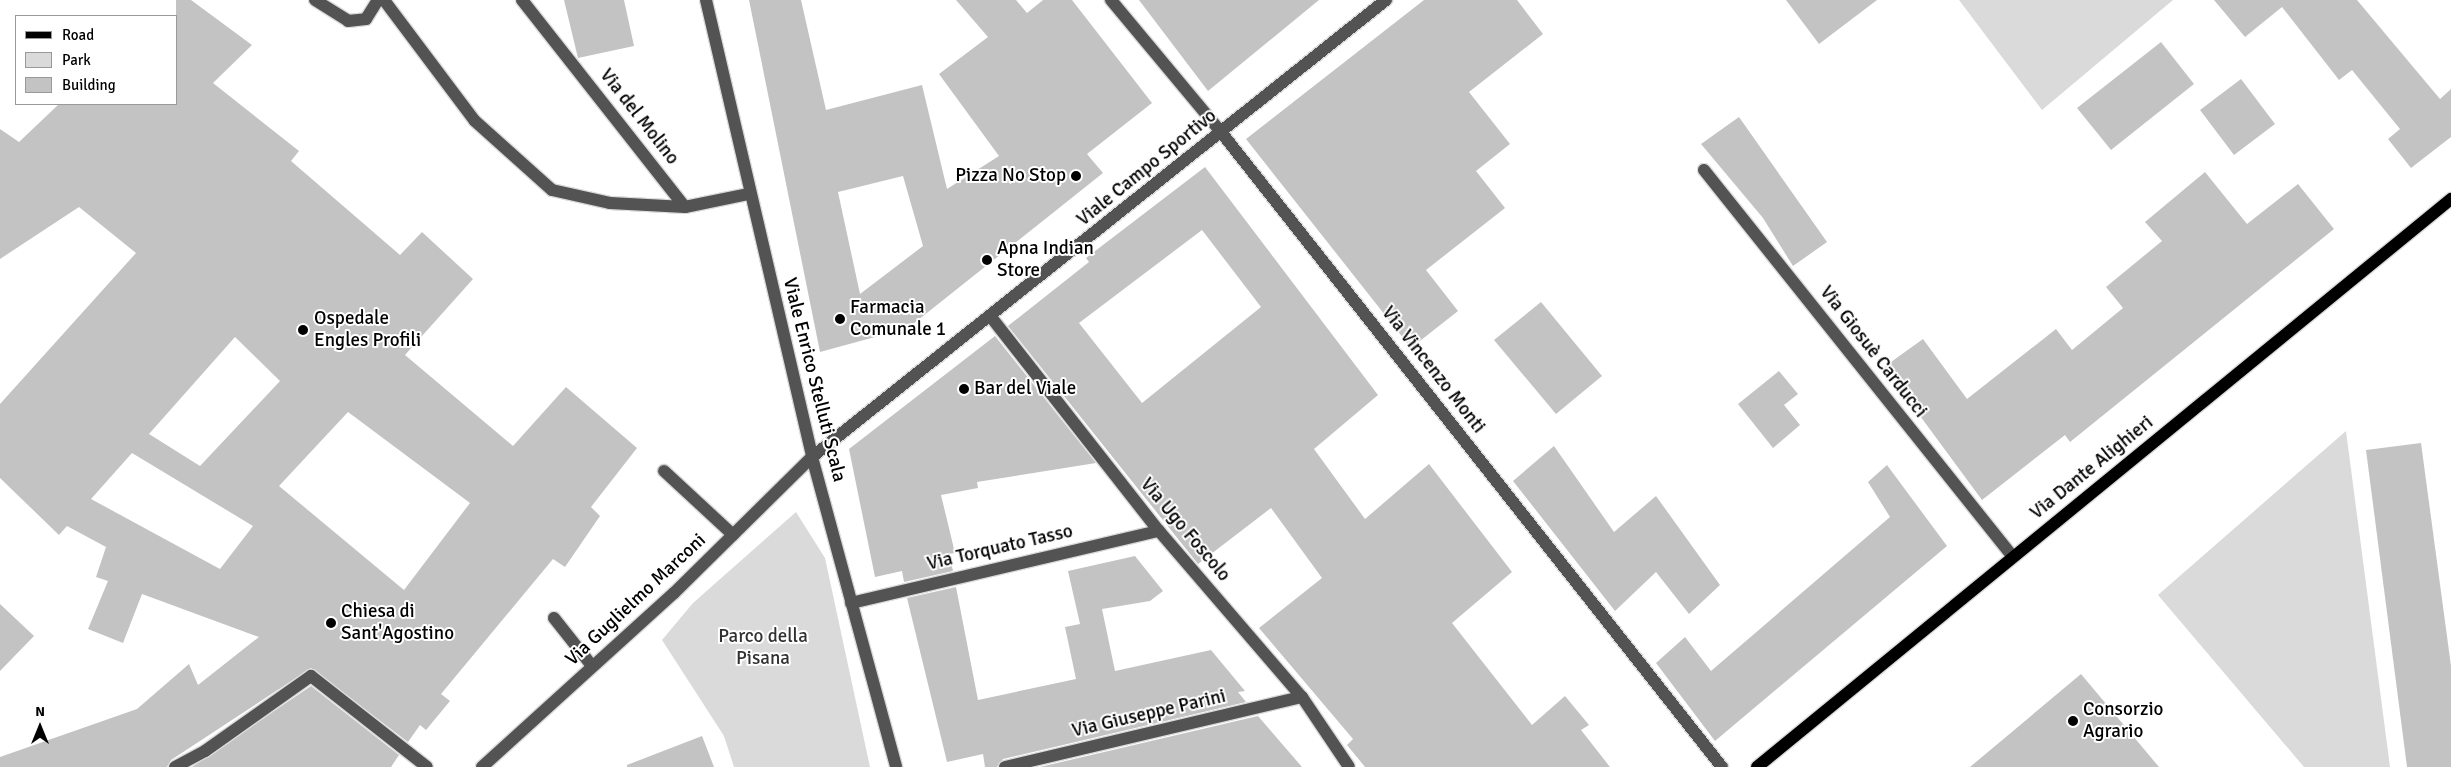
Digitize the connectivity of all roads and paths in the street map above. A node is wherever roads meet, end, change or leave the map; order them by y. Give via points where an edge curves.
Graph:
1 (315, 0) edge
2 (378, 0) edge
3 (384, 0) edge
4 (522, 0) edge
5 (706, 0) edge
6 (1110, 0) edge
7 (1386, 0) edge
8 (1221, 132) junction
9 (1704, 170) dead end
10 (748, 194) junction
11 (2451, 199) edge
12 (685, 207) junction
13 (991, 317) junction
14 (812, 456) junction
15 (664, 471) dead end
16 (1159, 531) junction
17 (733, 535) junction
18 (2013, 557) junction
19 (851, 603) junction
20 (554, 618) dead end
21 (592, 666) junction
22 (1302, 697) junction
23 (175, 767) edge
24 (427, 767) edge
25 (482, 767) edge
26 (896, 767) edge
27 (1005, 767) edge
28 (1349, 767) edge
29 (1722, 767) edge
30 (1756, 767) edge

1 - 2 street via 348,21 366,20
3 - 12 street via 475,121 552,190 610,203
4 - 12 street, Via del Molino
5 - 10 street, Viale Enrico Stelluti Scala
6 - 8 street, Via Vincenzo Monti
7 - 8 street, Viale Campo Sportivo
8 - 13 street, Viale Campo Sportivo
8 - 29 street, Via Vincenzo Monti
9 - 18 street, Via Giosuè Carducci
10 - 12 street
10 - 14 street, Viale Enrico Stelluti Scala
11 - 18 main road, Via Dante Alighieri
13 - 14 street, Viale Campo Sportivo
13 - 16 street, Via Ugo Foscolo
14 - 17 street, Via Guglielmo Marconi
14 - 19 street, Viale Enrico Stelluti Scala
15 - 17 street
16 - 19 street, Via Torquato Tasso
16 - 22 street, Via Ugo Foscolo
17 - 21 street, Via Guglielmo Marconi
18 - 30 main road, Via Dante Alighieri
19 - 26 street, Viale Enrico Stelluti Scala
20 - 21 street
21 - 25 street, Via Guglielmo Marconi
22 - 27 street, Via Giuseppe Parini
22 - 28 street, Via Ugo Foscolo
23 - 24 street via 206,751 311,676

